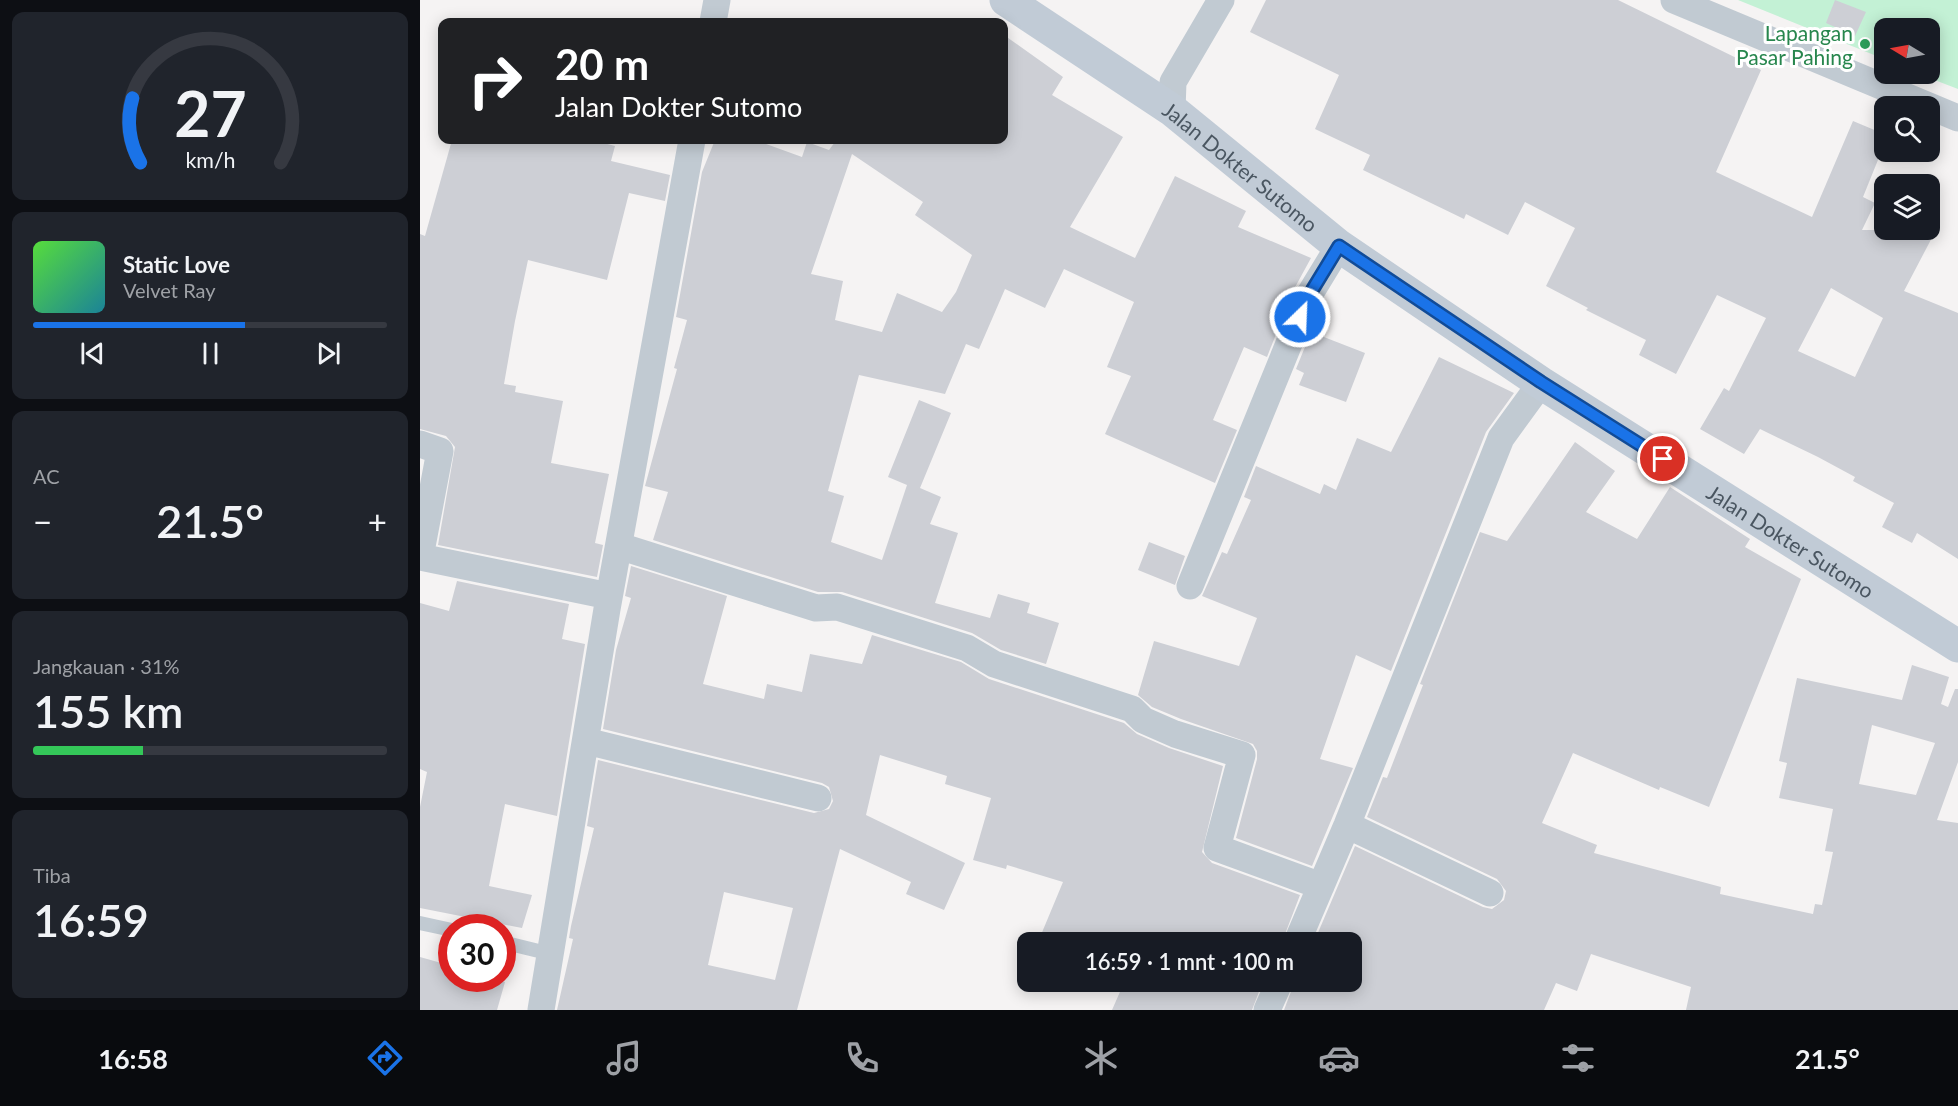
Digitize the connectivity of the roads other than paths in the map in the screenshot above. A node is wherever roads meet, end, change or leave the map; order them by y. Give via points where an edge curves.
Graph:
1 (717, 0) edge
2 (1006, 0) edge
3 (1221, 0) edge
4 (1674, 0) edge
5 (714, 18) edge
6 (1172, 110) junction
7 (1958, 118) edge
8 (691, 144) edge
9 (1339, 246) junction
10 (1541, 382) junction
11 (420, 444) edge
12 (619, 546) junction
13 (1190, 586) dead end
14 (609, 596) junction
15 (1958, 646) edge
16 (586, 741) junction
17 (818, 798) dead end
18 (1347, 825) junction
19 (1321, 886) junction
20 (1490, 892) dead end
21 (420, 923) edge
22 (438, 927) edge
23 (1301, 932) edge
24 (516, 945) edge
25 (551, 954) junction
26 (1275, 992) edge
27 (541, 1010) edge
28 (1267, 1010) edge

1 - 5 street
2 - 6 main road, Jalan Dokter Sutomo
3 - 6 street via 1173,82
4 - 7 street
6 - 9 main road, Jalan Dokter Sutomo
8 - 12 street
9 - 10 main road, Jalan Dokter Sutomo
9 - 13 street via 1308,297
10 - 15 main road, Jalan Dokter Sutomo
10 - 18 street via 1501,438
11 - 14 street via 440,451 420,557
12 - 14 street
12 - 19 street via 816,608 837,607 967,648 994,664 1132,710 1143,720 1175,734 1242,755 1217,848
14 - 16 street
16 - 17 street
16 - 25 street
18 - 19 street
18 - 20 street
19 - 23 street
21 - 22 lane
24 - 25 lane
25 - 27 street
26 - 28 street

